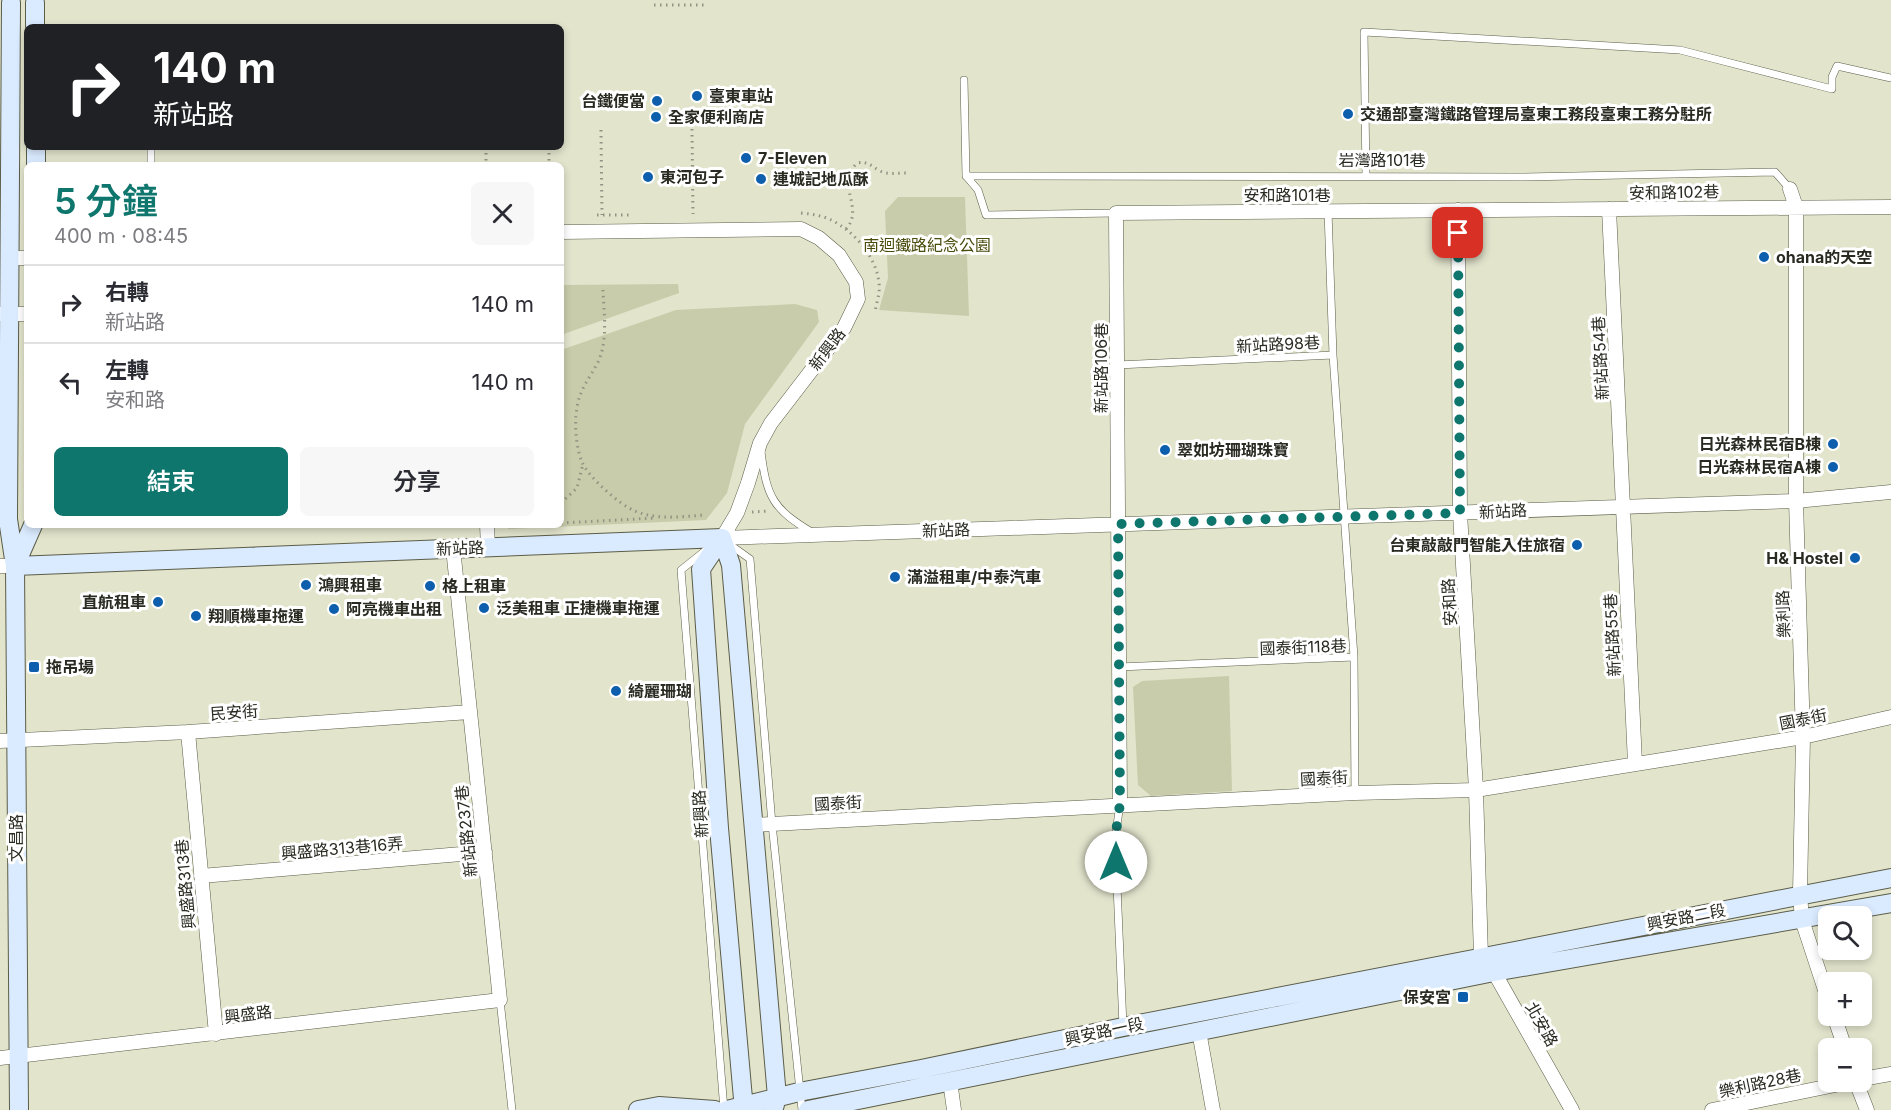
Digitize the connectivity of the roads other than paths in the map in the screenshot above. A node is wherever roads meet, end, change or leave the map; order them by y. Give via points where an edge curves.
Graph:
1 (11, 3) dead end
2 (35, 3) dead end
3 (35, 24) edge
4 (1891, 78) edge
5 (964, 80) dead end
6 (966, 176) junction
7 (1366, 176) junction
8 (1790, 189) joint
9 (1796, 207) junction
10 (1891, 207) edge
11 (1609, 209) junction
12 (1458, 210) junction
13 (1328, 211) junction
14 (1116, 213) junction
15 (564, 232) edge
16 (19, 258) edge
17 (13, 314) edge
18 (1333, 355) junction
19 (1117, 365) junction
20 (760, 443) junction
21 (1891, 492) edge
22 (1796, 501) junction
23 (1623, 506) junction
24 (1460, 513) junction
25 (1344, 517) junction
26 (1118, 524) junction
27 (31, 528) edge
28 (487, 528) edge
29 (816, 534) junction
30 (722, 538) junction
31 (488, 546) junction
32 (453, 548) junction
33 (7, 566) edge
34 (1354, 657) junction
35 (1119, 667) junction
36 (470, 712) junction
37 (1891, 717) edge
38 (188, 732) junction
39 (1803, 736) junction
40 (8, 740) edge
41 (1635, 763) junction
42 (1476, 790) junction
43 (1355, 793) junction
44 (1120, 804) junction
45 (772, 824) junction
46 (752, 825) junction
47 (485, 852) junction
48 (201, 876) junction
49 (1891, 878) edge
50 (1800, 894) junction
51 (1891, 903) edge
52 (1802, 920) junction
53 (1481, 957) junction
54 (1494, 972) junction
55 (1819, 972) edge
56 (500, 1000) junction
57 (1123, 1027) junction
58 (1199, 1031) junction
59 (216, 1034) junction
60 (9, 1057) edge
61 (1891, 1074) edge
62 (1872, 1077) edge
63 (950, 1081) junction
64 (1818, 1088) edge
65 (799, 1092) junction
66 (1860, 1092) edge
67 (775, 1103) edge
68 (735, 1109) edge
69 (19, 1110) edge
70 (512, 1110) edge
71 (638, 1110) edge
72 (715, 1110) edge
73 (802, 1110) edge
74 (807, 1110) edge
75 (954, 1110) edge
76 (1213, 1110) edge
77 (1572, 1110) edge
78 (1712, 1110) edge
79 (1867, 1110) edge

1 - 16 street, 文昌路
2 - 3 street
4 - 7 lane via 1837,66 1832,77 1833,89 1680,50 1364,32
5 - 6 lane
6 - 7 lane, 岩灣路101巷
6 - 14 lane via 978,190 986,215
7 - 8 lane, 岩灣路101巷 via 1775,172
8 - 9 street, 樂利路
9 - 10 street, 安和路102巷
9 - 11 street, 安和路102巷
9 - 22 street, 樂利路
11 - 12 street, 安和路102巷
11 - 23 street, 新站路54巷
12 - 13 street, 安和路101巷
12 - 24 street, 安和路
13 - 14 street, 安和路101巷
13 - 18 lane, 新站路98巷
14 - 19 street, 新站路106巷
15 - 20 street, 新興路 via 801,229 840,255 856,282 858,299 844,328
16 - 17 street, 文昌路
17 - 33 street, 文昌路
18 - 19 lane, 新站路98巷
18 - 25 lane
19 - 26 street, 新站路106巷
20 - 29 lane via 764,479 772,500 794,521
20 - 30 street, 新興路 via 736,513
21 - 22 street, 新站路
22 - 23 street, 新站路
22 - 39 street, 樂利路
23 - 24 street, 新站路
23 - 41 street, 新站路55巷
24 - 25 street, 新站路
24 - 42 street, 安和路
25 - 26 street, 新站路
25 - 34 lane
26 - 29 street, 新站路
26 - 35 street, 新站路106巷
27 - 33 street, 文昌路
28 - 31 street
29 - 30 street, 新站路
30 - 31 street, 新站路
30 - 45 lane via 750,559
30 - 46 street via 731,565
30 - 68 street, 新興路 via 701,569 710,828
31 - 32 street, 新站路
32 - 33 street, 新站路
32 - 36 street, 新站路237巷
33 - 40 street, 文昌路
34 - 35 lane, 國泰街118巷
34 - 43 lane, 國泰街118巷
35 - 44 street, 新站路106巷
36 - 38 street, 民安街
36 - 47 street, 新站路237巷
37 - 39 street, 國泰街
38 - 40 street, 民安街
38 - 48 street, 興盛路313巷
39 - 41 street, 國泰街
39 - 50 street, 樂利路
40 - 60 street, 文昌路
41 - 42 street, 國泰街
42 - 43 street, 國泰街
42 - 53 street, 安和路
43 - 44 street, 國泰街
44 - 45 street, 國泰街
44 - 57 lane via 1115,839
45 - 46 street, 國泰街
45 - 65 lane
46 - 67 street
47 - 48 street, 興盛路313巷16弄
47 - 56 street, 新站路237巷
48 - 59 street, 興盛路313巷
49 - 50 street, 興安路二段
50 - 52 street, 樂利路
50 - 53 street, 興安路二段
51 - 52 street, 興安路二段
52 - 54 street, 興安路二段
52 - 55 street, 樂利路
53 - 54 street, 北安路
53 - 57 street, 興安路一段
54 - 58 street, 興安路一段
54 - 77 street, 北安路
56 - 59 street, 興盛路
56 - 70 lane, 新站路237巷
57 - 65 street, 興安路一段
58 - 63 street, 興安路一段
58 - 76 street
59 - 60 street, 興盛路
60 - 69 street, 文昌路
61 - 62 street
63 - 74 street, 興安路一段
63 - 75 street
64 - 78 street, 樂利路28巷
65 - 67 street, 興安路一段
65 - 73 lane
66 - 79 street
67 - 68 street, 興安路一段
71 - 72 street via 659,1106

